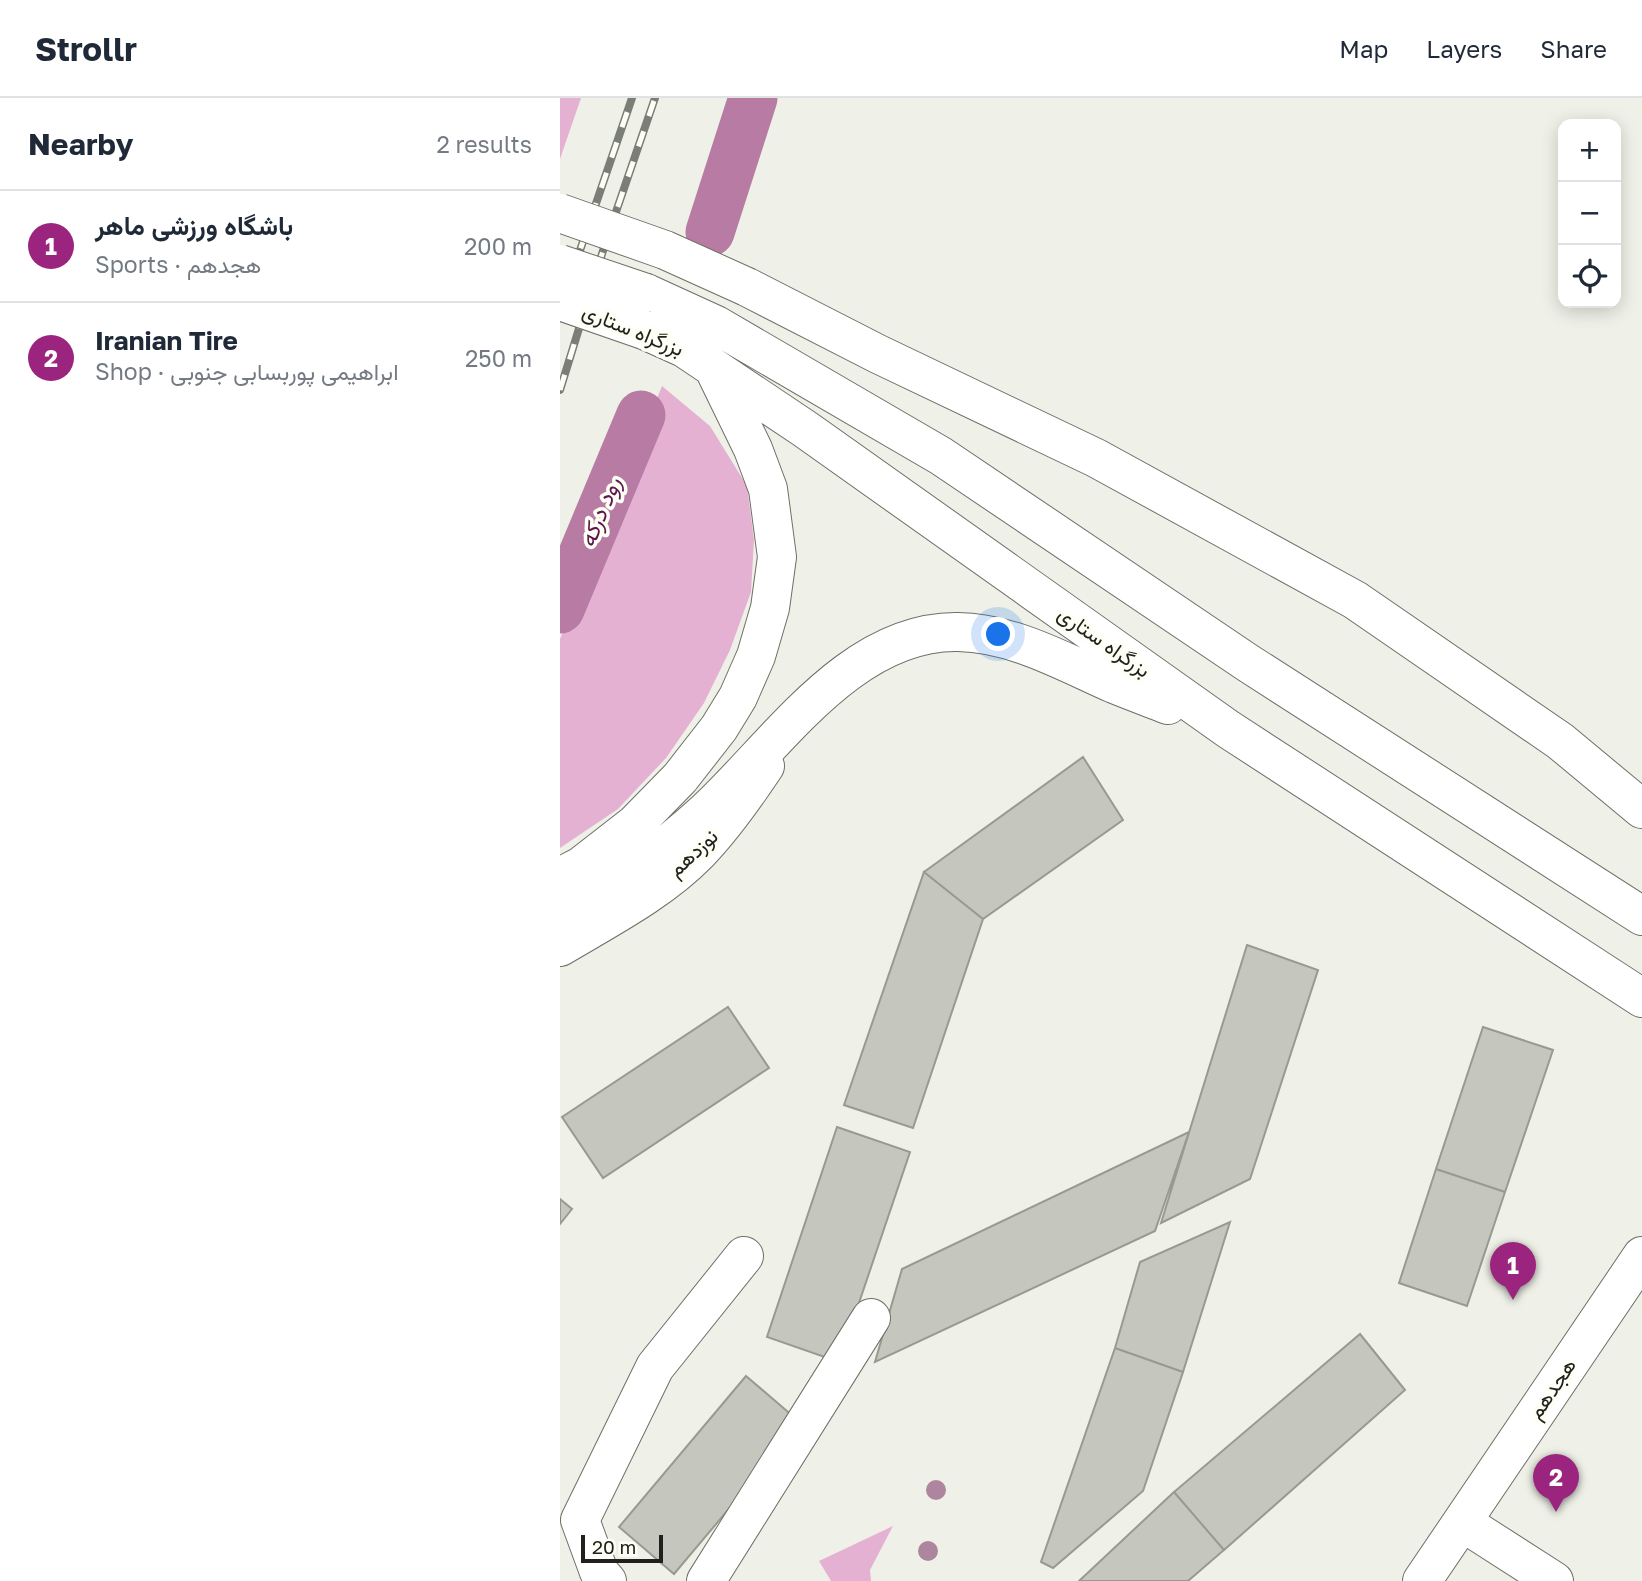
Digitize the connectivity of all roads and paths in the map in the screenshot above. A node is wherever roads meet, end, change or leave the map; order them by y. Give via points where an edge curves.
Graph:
1 (560, 213) edge
2 (560, 264) edge
3 (560, 301) edge
4 (645, 312) junction
5 (714, 369) junction
6 (792, 723) junction
7 (1228, 729) junction
8 (1642, 809) edge
9 (560, 877) edge
10 (1642, 916) edge
11 (560, 917) edge
12 (560, 947) edge
13 (1642, 998) edge
14 (744, 1256) dead end
15 (1642, 1256) edge
16 (871, 1318) dead end
17 (1462, 1522) junction
18 (607, 1581) edge
19 (706, 1581) edge
20 (1422, 1581) edge
21 (1554, 1581) edge

1 - 8 main road, bridge via 665,250 747,288 1096,458 1355,600 1560,741
2 - 4 main road, بزرگراه ستاری, bridge
3 - 4 main road, بزرگراه ستاری, bridge
4 - 5 main road, بزرگراه ستاری
4 - 10 main road, بزرگراه ستاری via 716,325 941,456 1248,663
5 - 7 main road, بزرگراه ستاری
5 - 9 main road via 768,489 777,557 770,608 756,656 725,718 680,778 635,824
6 - 7 main road via 828,687 869,658 910,638 958,632 995,637 1048,653
6 - 11 main road via 706,811 657,853
6 - 12 main road, نوزدهم via 725,823 697,854 648,894
7 - 13 main road, بزرگراه ستاری
14 - 18 main road via 655,1367 580,1520 599,1572
15 - 17 main road, هجدهم
16 - 19 main road
17 - 20 main road
17 - 21 main road

